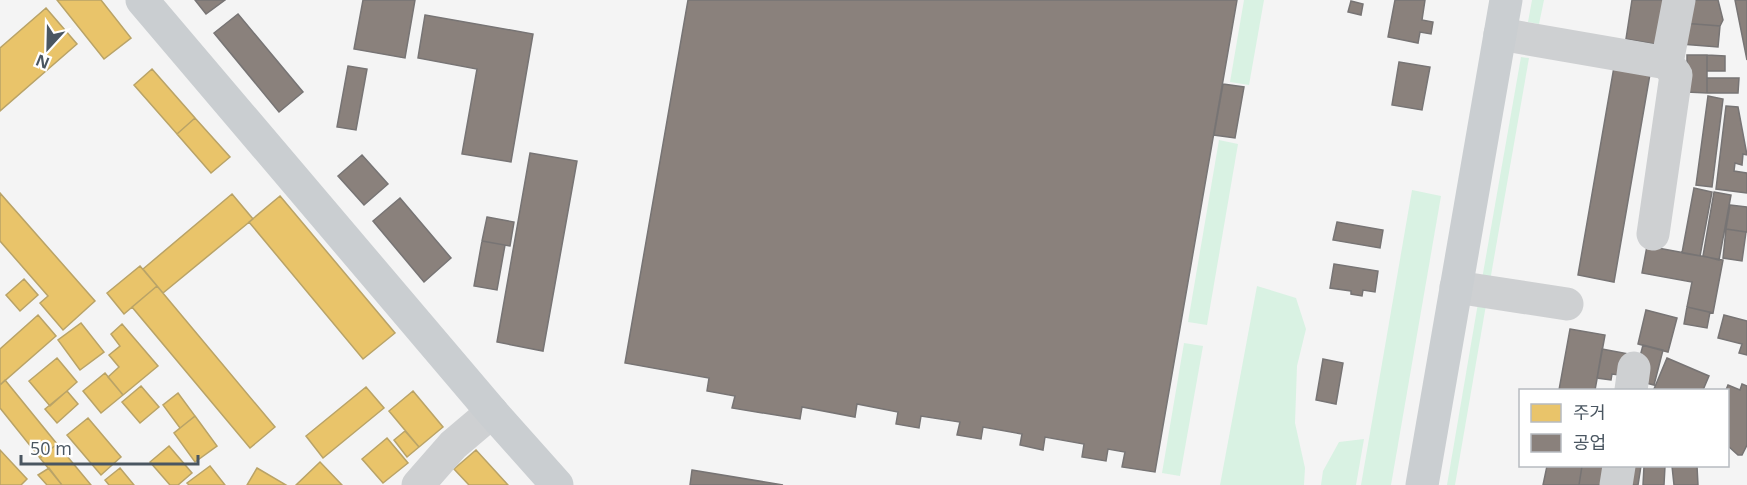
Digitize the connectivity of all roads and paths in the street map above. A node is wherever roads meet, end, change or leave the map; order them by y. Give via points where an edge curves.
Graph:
1 (142, 0) edge
2 (1506, 0) edge
3 (1679, 0) edge
4 (1500, 34) junction
5 (1667, 63) junction
6 (1653, 234) dead end
7 (1456, 287) junction
8 (1567, 304) dead end
9 (492, 412) junction
10 (1619, 467) edge
11 (418, 485) edge
12 (557, 485) edge
13 (1422, 485) edge
14 (1616, 485) edge

1 - 9 main road
2 - 4 main road
3 - 5 street
4 - 5 street
4 - 7 main road
5 - 6 street via 1676,75
7 - 8 street
7 - 13 main road
9 - 11 street via 453,446
9 - 12 main road
10 - 14 street

